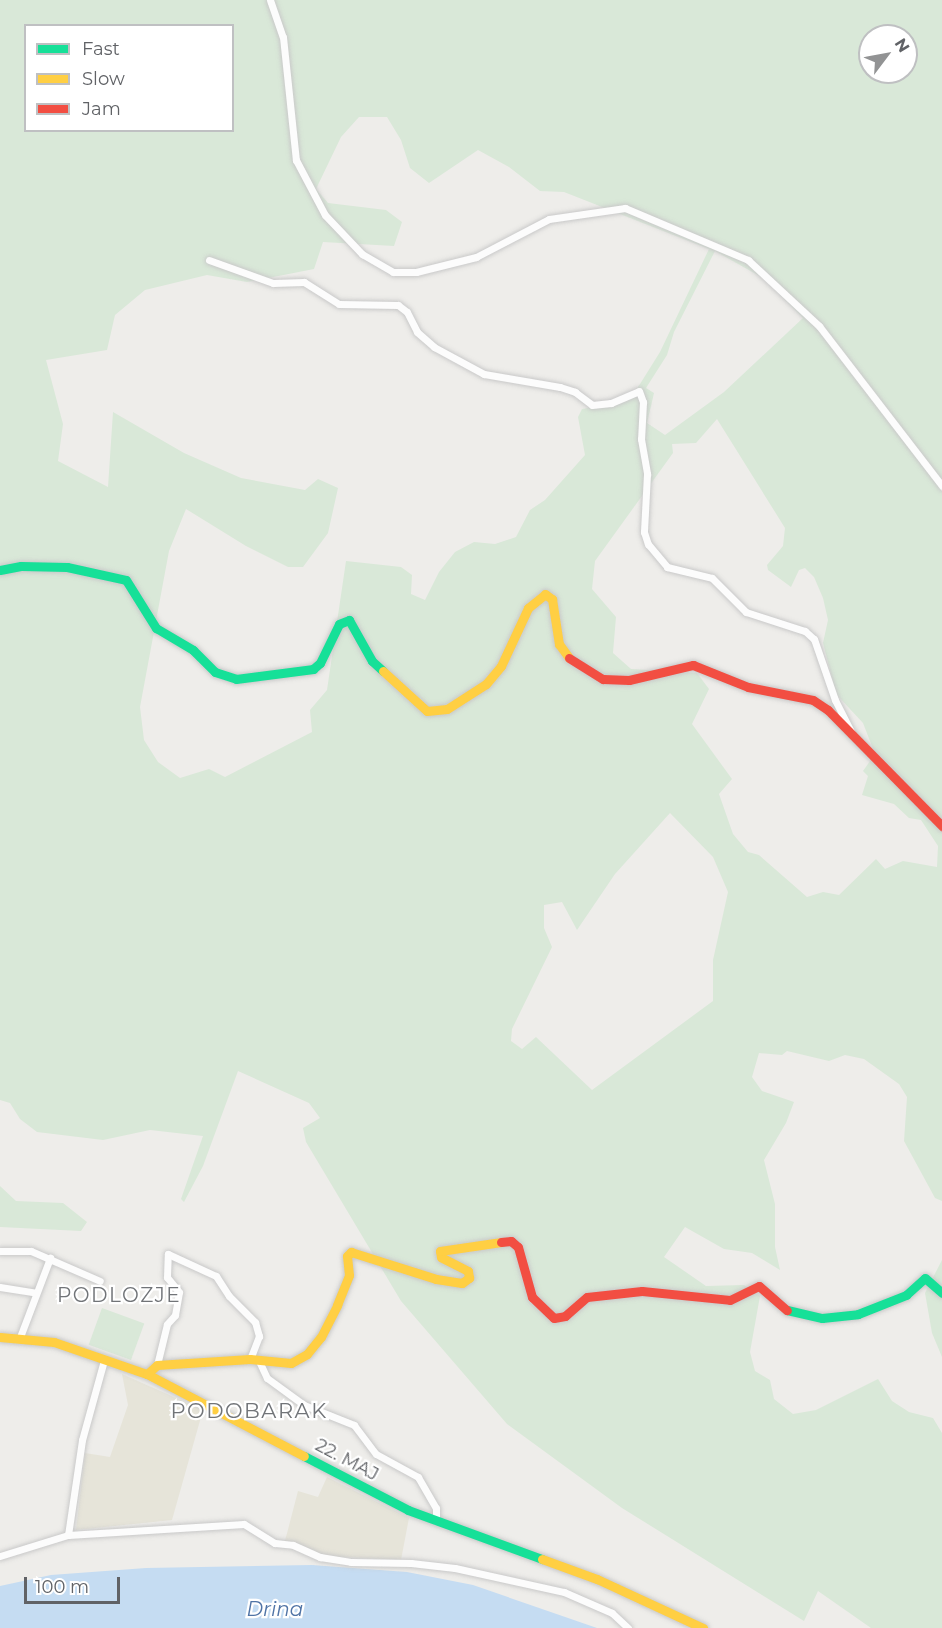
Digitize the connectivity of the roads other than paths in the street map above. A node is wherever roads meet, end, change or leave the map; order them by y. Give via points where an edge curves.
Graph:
1 (270, 0) edge
2 (209, 260) dead end
3 (942, 486) edge
4 (0, 570) edge
5 (854, 738) junction
6 (942, 826) edge
7 (0, 1251) edge
8 (50, 1258) junction
9 (100, 1281) dead end
10 (0, 1287) edge
11 (36, 1293) junction
12 (942, 1293) edge
13 (0, 1337) edge
14 (20, 1337) junction
15 (104, 1360) junction
16 (255, 1360) junction
17 (157, 1365) junction
18 (147, 1374) junction
19 (436, 1521) junction
20 (68, 1535) junction
21 (0, 1556) edge
22 (628, 1628) edge
23 (703, 1628) edge

1 - 3 street via 283,38 296,159 325,215 362,254 393,272 416,272 476,256 549,219 625,208 748,260 819,326
2 - 5 street via 273,283 304,282 339,304 398,305 407,312 417,332 434,347 484,374 560,387 592,405 611,403 639,391 644,402 640,439 647,474 644,532 648,544 667,567 712,578 746,612 806,631 814,639 835,700 848,718
4 - 5 main road via 21,566 67,567 126,580 156,628 193,650 215,672 236,679 313,669 320,663 339,624 349,620 376,666 427,711 447,709 486,684 501,666 528,608 545,594 552,599 554,632 559,644 571,661 603,680 629,680 696,665 748,687 813,700
5 - 6 main road
7 - 8 street via 31,1251
8 - 9 street
8 - 11 street
10 - 11 street
11 - 14 street
12 - 16 main road via 926,1278 906,1295 881,1306 858,1314 822,1318 798,1315 776,1304 759,1286 730,1300 642,1291 587,1297 565,1316 554,1318 540,1307 527,1286 518,1247 504,1240 440,1251 441,1257 468,1271 469,1278 462,1283 436,1279 354,1252 347,1256 349,1275 327,1326 307,1354 291,1363
13 - 14 main road, 22. MAJ
14 - 15 main road, 22. MAJ via 54,1342
15 - 18 main road, 22. MAJ
15 - 20 street via 82,1440
16 - 17 main road
16 - 17 street via 259,1336 255,1322 229,1296 216,1276 168,1254 167,1277 179,1292 176,1315 166,1324
16 - 19 street, 22. MAJ via 267,1378 303,1405 354,1425 376,1454 418,1477 430,1494
17 - 18 main road
18 - 19 main road, 22. MAJ via 358,1485
19 - 23 main road, 22. MAJ via 621,1589
20 - 21 street
20 - 22 street via 244,1524 274,1542 293,1545 320,1557 455,1568 564,1592 612,1613

